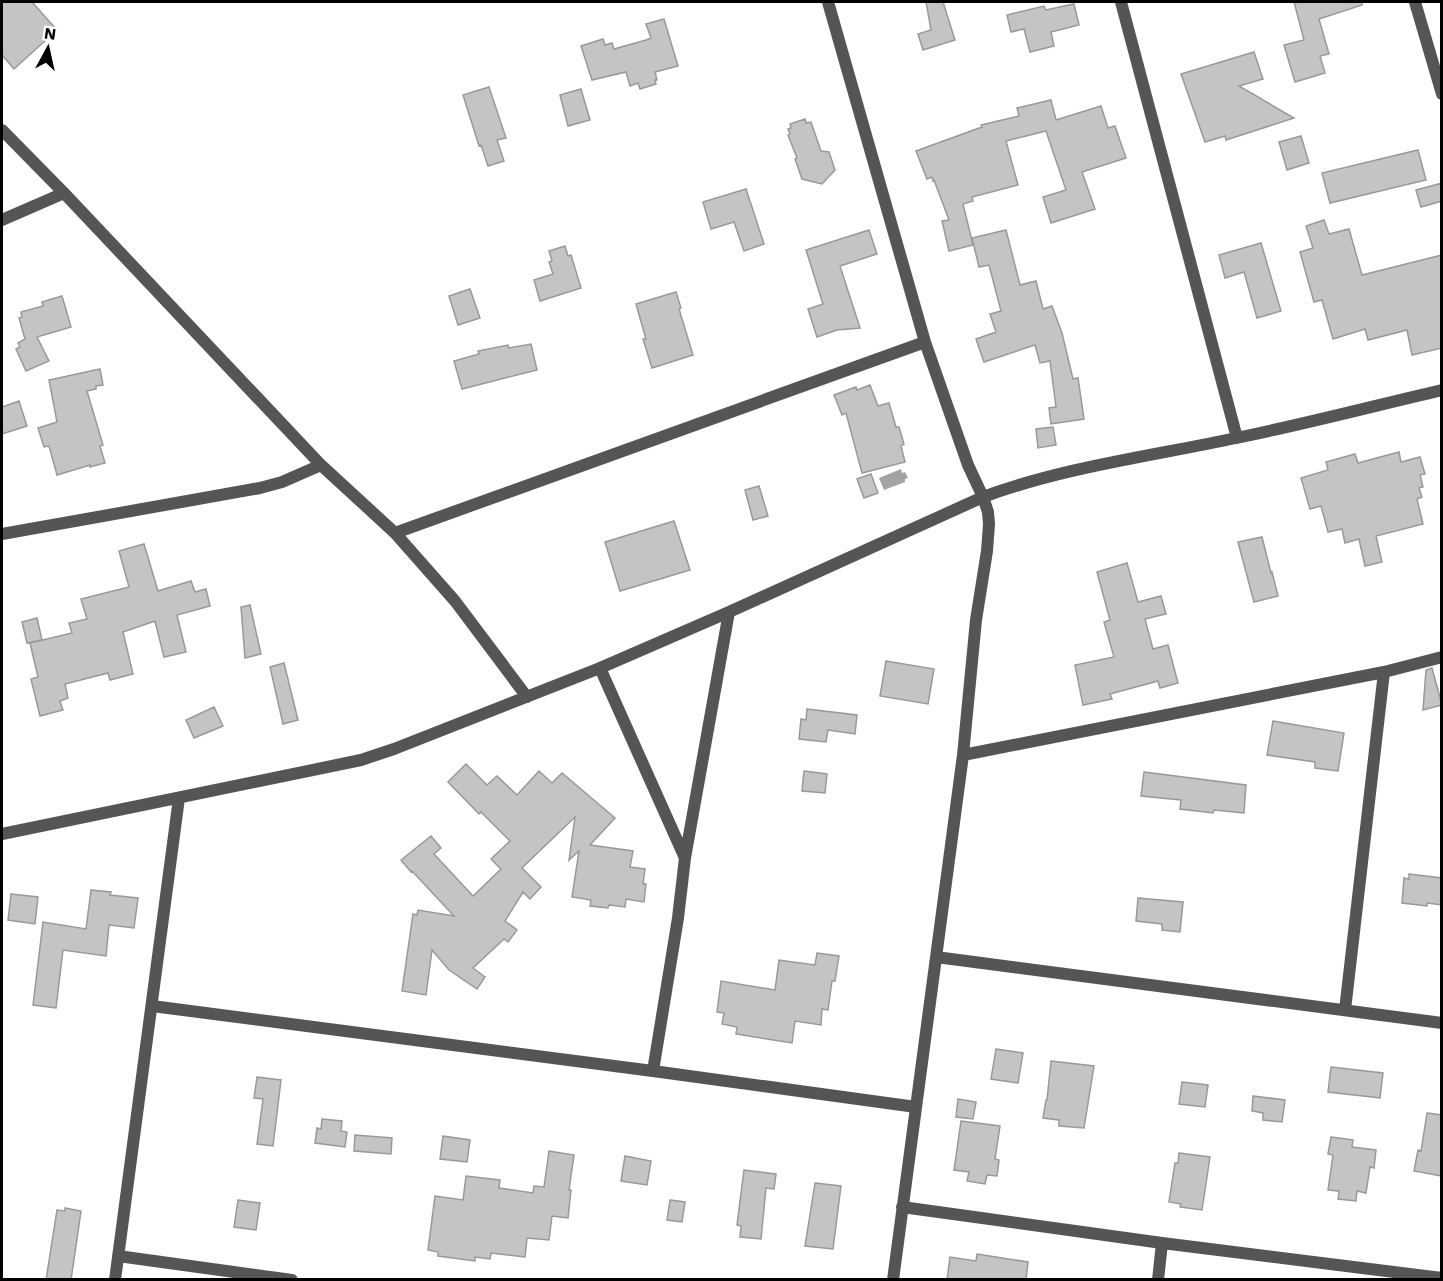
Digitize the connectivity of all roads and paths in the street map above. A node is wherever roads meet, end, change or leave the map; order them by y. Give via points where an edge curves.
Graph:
1 (828, 2) edge
2 (1121, 2) edge
3 (1415, 2) edge
4 (1442, 94) edge
5 (2, 130) edge
6 (64, 193) junction
7 (2, 220) edge
8 (925, 342) junction
9 (1442, 390) edge
10 (1237, 438) junction
11 (321, 465) junction
12 (983, 497) junction
13 (396, 533) junction
14 (2, 534) edge
15 (729, 612) junction
16 (1442, 657) edge
17 (600, 668) junction
18 (1384, 672) junction
19 (527, 698) junction
20 (963, 755) junction
21 (179, 798) junction
22 (2, 834) edge
23 (685, 858) junction
24 (936, 957) junction
25 (152, 1006) junction
26 (1345, 1010) junction
27 (1442, 1023) edge
28 (653, 1071) junction
29 (916, 1107) junction
30 (902, 1207) junction
31 (1162, 1243) junction
32 (118, 1256) junction
33 (1442, 1278) edge
34 (115, 1280) edge
35 (292, 1280) edge
36 (892, 1280) edge
37 (1158, 1280) edge

1 - 8 street
2 - 10 street
3 - 4 street
5 - 6 street
6 - 7 street
6 - 11 street
8 - 12 street
8 - 13 street
9 - 10 street
10 - 12 street via 1029,482
11 - 13 street
11 - 14 street via 260,488
12 - 15 street
12 - 20 street via 988,544
13 - 19 street via 455,601
15 - 17 street
15 - 23 street
16 - 18 street
17 - 19 street
17 - 23 street
18 - 20 street
18 - 26 street
19 - 21 street via 362,760
20 - 24 street
21 - 22 street
21 - 25 street
23 - 28 street
24 - 26 street
24 - 29 street
25 - 28 street
25 - 32 street
26 - 27 street
28 - 29 street
29 - 30 street
30 - 31 street
30 - 36 street
31 - 33 street
31 - 37 street
32 - 34 street
32 - 35 street

